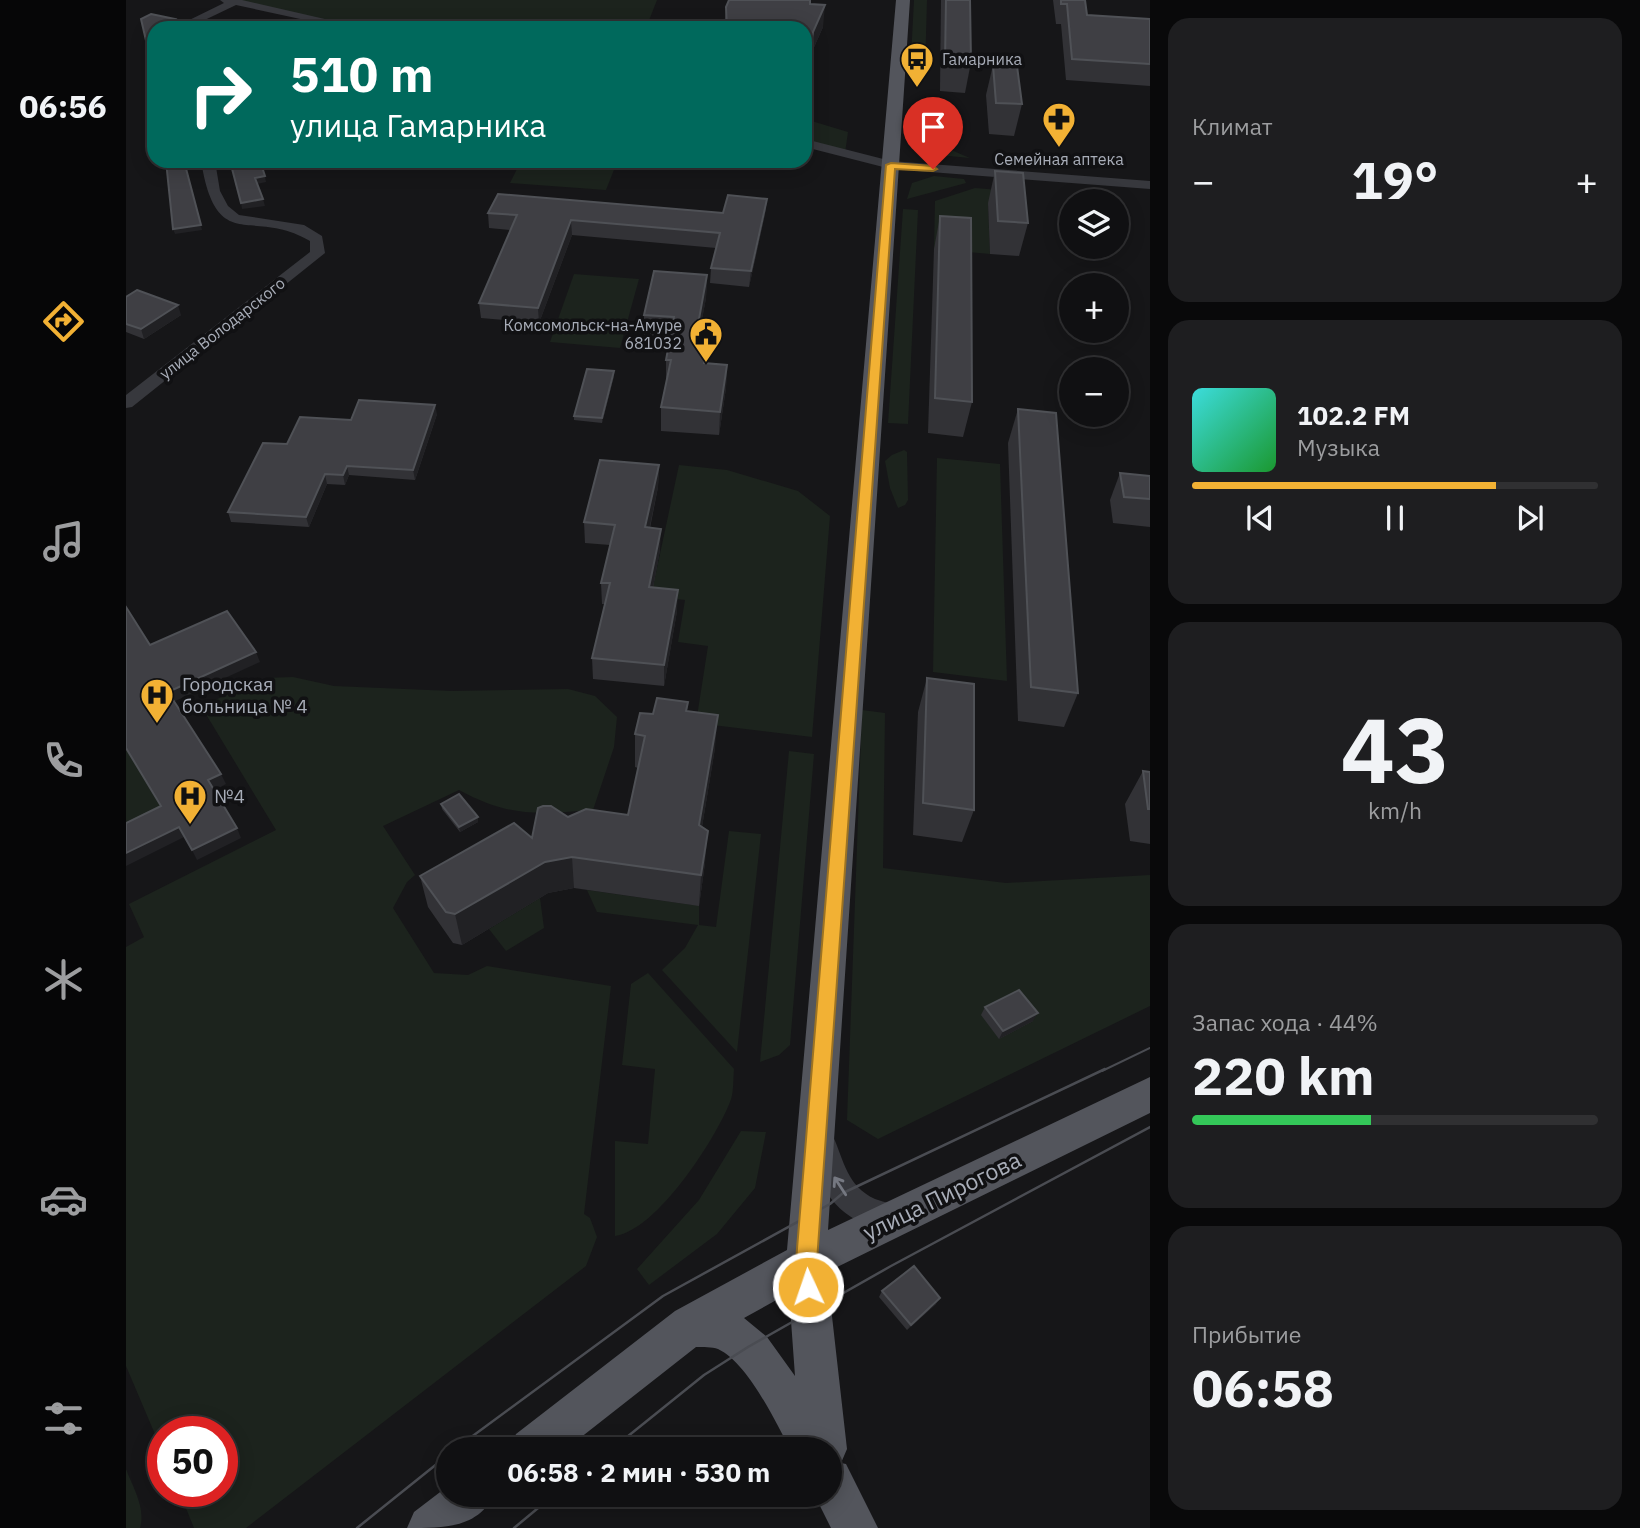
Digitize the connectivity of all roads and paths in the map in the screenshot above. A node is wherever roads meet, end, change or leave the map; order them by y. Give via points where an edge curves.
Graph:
1 (903, 0) edge
2 (230, 1) edge
3 (192, 21) edge
4 (325, 21) edge
5 (812, 145) edge
6 (891, 161) junction
7 (209, 168) edge
8 (1150, 176) edge
9 (1150, 185) edge
10 (126, 404) edge
11 (1150, 1094) edge
12 (817, 1113) junction
13 (896, 1219) junction
14 (806, 1261) junction
15 (690, 1325) junction
16 (546, 1437) edge
17 (807, 1437) edge
18 (823, 1437) edge
19 (457, 1507) edge
20 (430, 1528) edge

1 - 6 main road
2 - 3 street
2 - 4 street
5 - 6 street
6 - 8 street
6 - 9 street
6 - 12 main road
7 - 10 street, улица Володарского via 224,213 237,222 303,227 317,239 318,253
11 - 13 main road, улица Пирогова
13 -> 12 street via 870,1215 843,1193 827,1164
12 - 14 main road
13 - 14 main road, улица Пирогова
14 - 15 main road, улица Пирогова
14 - 18 main road
15 - 16 main road, улица Пирогова
15 - 17 main road via 727,1331 748,1348
19 - 20 main road

